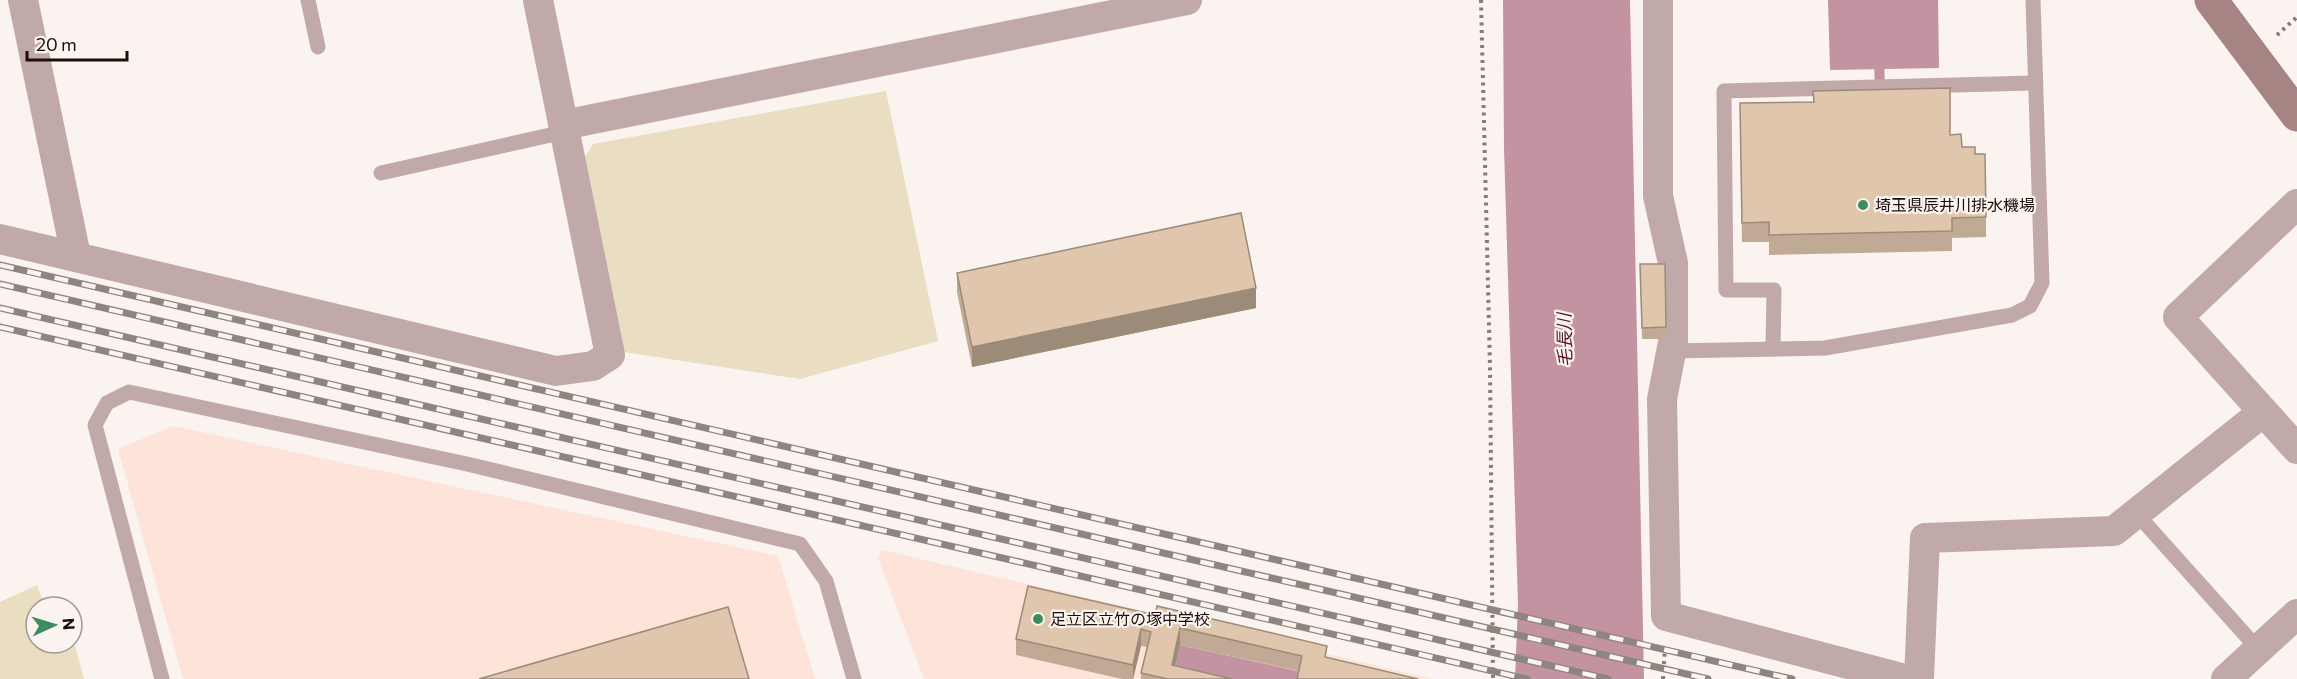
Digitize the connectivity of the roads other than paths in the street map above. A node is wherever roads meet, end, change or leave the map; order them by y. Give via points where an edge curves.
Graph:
1 (23, 0) edge
2 (309, 0) edge
3 (538, 0) edge
4 (1187, 0) edge
5 (1658, 0) edge
6 (2033, 0) edge
7 (2211, 0) edge
8 (1133, 5) edge
9 (318, 47) dead end
10 (2035, 83) junction
11 (2297, 115) edge
12 (564, 129) junction
13 (381, 173) dead end
14 (2297, 204) edge
15 (0, 239) edge
16 (76, 256) junction
17 (1773, 349) junction
18 (1671, 351) junction
19 (2263, 412) junction
20 (2297, 448) edge
21 (2136, 513) junction
22 (2297, 614) edge
23 (2258, 650) junction
24 (162, 679) edge
25 (854, 679) edge
26 (1905, 679) edge
27 (1919, 679) edge
28 (2226, 679) edge

1 - 16 street
2 - 9 lane
3 - 12 street
4 - 8 street
5 - 18 street via 1658,196 1673,263
6 - 10 lane
7 - 11 street
8 - 12 street
10 - 17 lane via 2042,283 2030,306 2012,315 1836,346
10 - 17 lane via 1724,91 1726,290 1774,290
12 - 13 lane
12 - 16 street via 610,355 593,366 556,371
14 - 19 street via 2178,316
15 - 16 street
17 - 18 lane
18 - 26 street via 1662,399 1666,616
19 - 20 street
19 - 21 street
21 - 23 lane
21 - 27 street via 2114,531 1925,538
22 - 23 street
23 - 28 street
24 - 25 lane via 95,425 107,403 129,393 467,464 800,544 826,581

